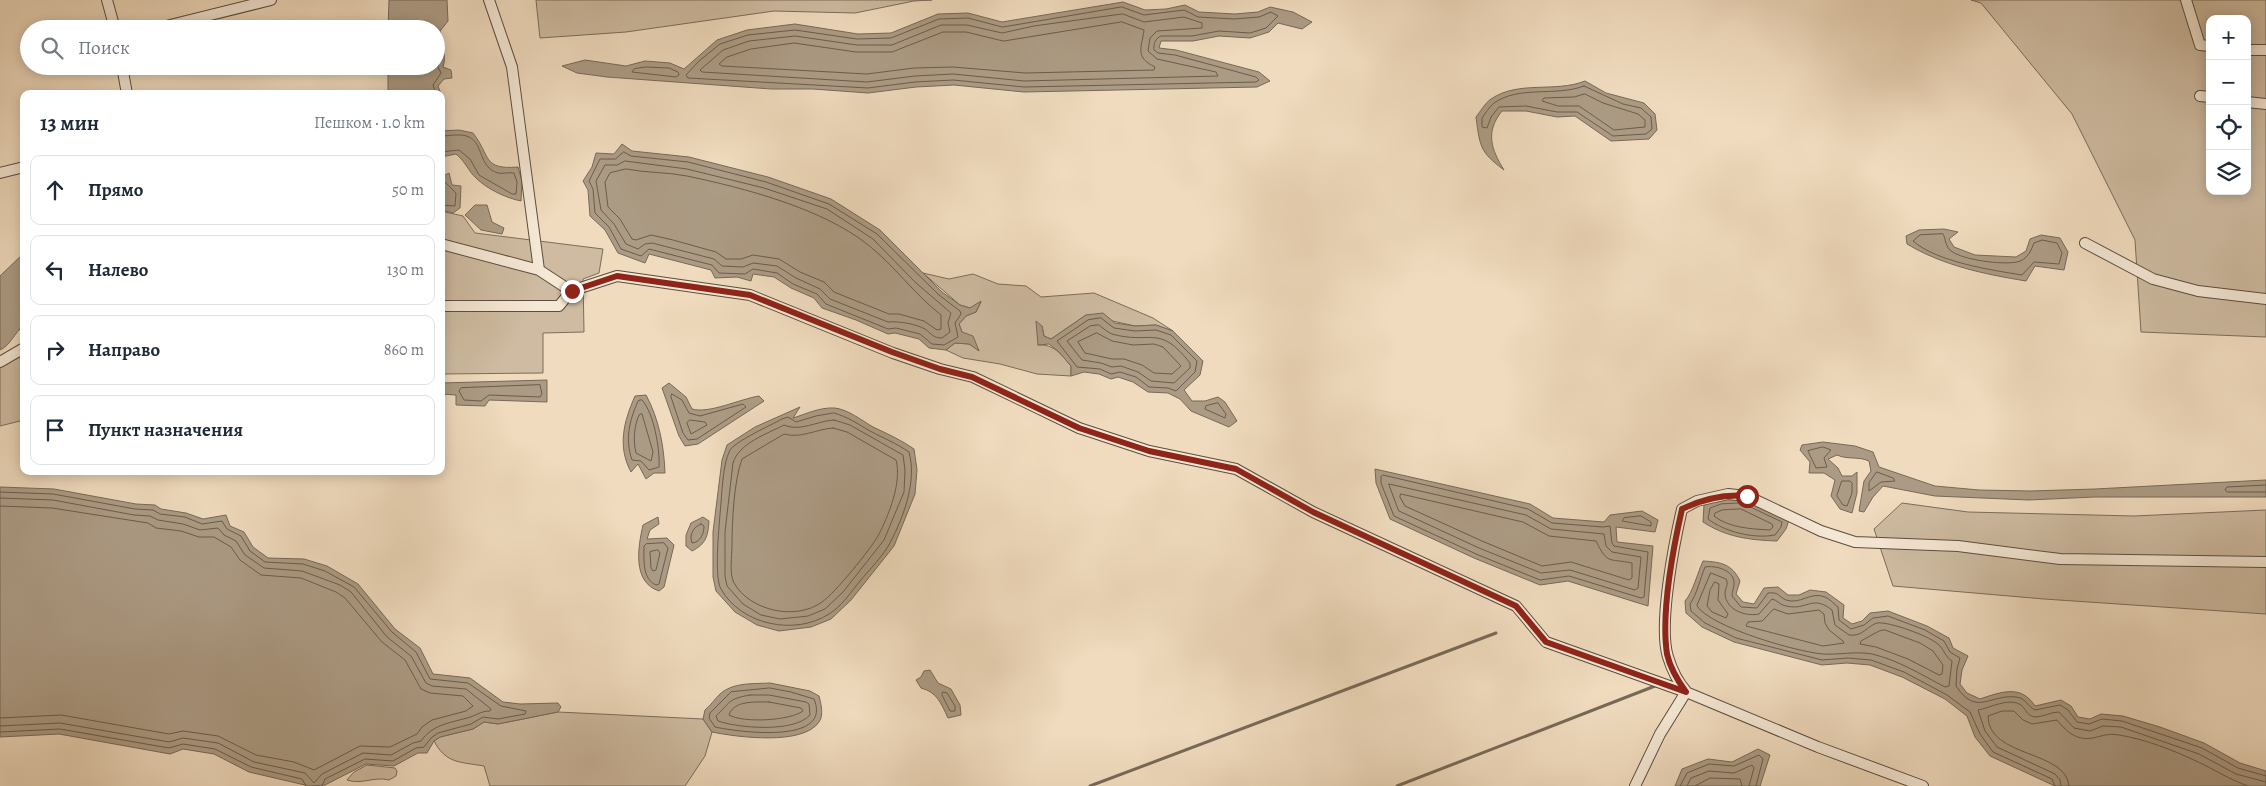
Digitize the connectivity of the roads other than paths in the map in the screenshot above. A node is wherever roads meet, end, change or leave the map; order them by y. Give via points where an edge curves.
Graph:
1 (107, 0) edge
2 (271, 0) edge
3 (489, 0) edge
4 (2186, 0) edge
5 (113, 20) edge
6 (190, 20) edge
7 (2206, 46) edge
8 (2251, 50) edge
9 (2266, 50) edge
10 (124, 75) edge
11 (126, 90) edge
12 (2251, 102) edge
13 (2266, 104) edge
14 (20, 168) edge
15 (0, 173) edge
16 (2085, 243) dead end
17 (445, 245) edge
18 (539, 270) junction
19 (572, 291) junction
20 (2266, 299) edge
21 (445, 306) edge
22 (20, 350) edge
23 (0, 362) edge
24 (2266, 562) edge
25 (1686, 692) junction
26 (1635, 786) edge
27 (1923, 786) edge

1 - 5 street
2 - 6 street
3 - 18 street via 512,67
4 - 7 street via 2200,45
8 - 9 street
10 - 11 street
12 - 13 street
14 - 15 street
16 - 20 street via 2153,279 2198,291
17 - 18 street
18 - 19 street
19 - 21 street via 559,306
19 - 25 street via 617,276 750,295 892,352 972,377 1079,428 1149,451 1236,469 1313,512 1516,606 1546,642
22 - 23 street
24 - 25 street via 2060,559 1958,546 1855,542 1821,531 1747,496 1728,494 1682,509 1665,623 1667,656 1677,681
25 - 26 street via 1660,734
25 - 27 street

